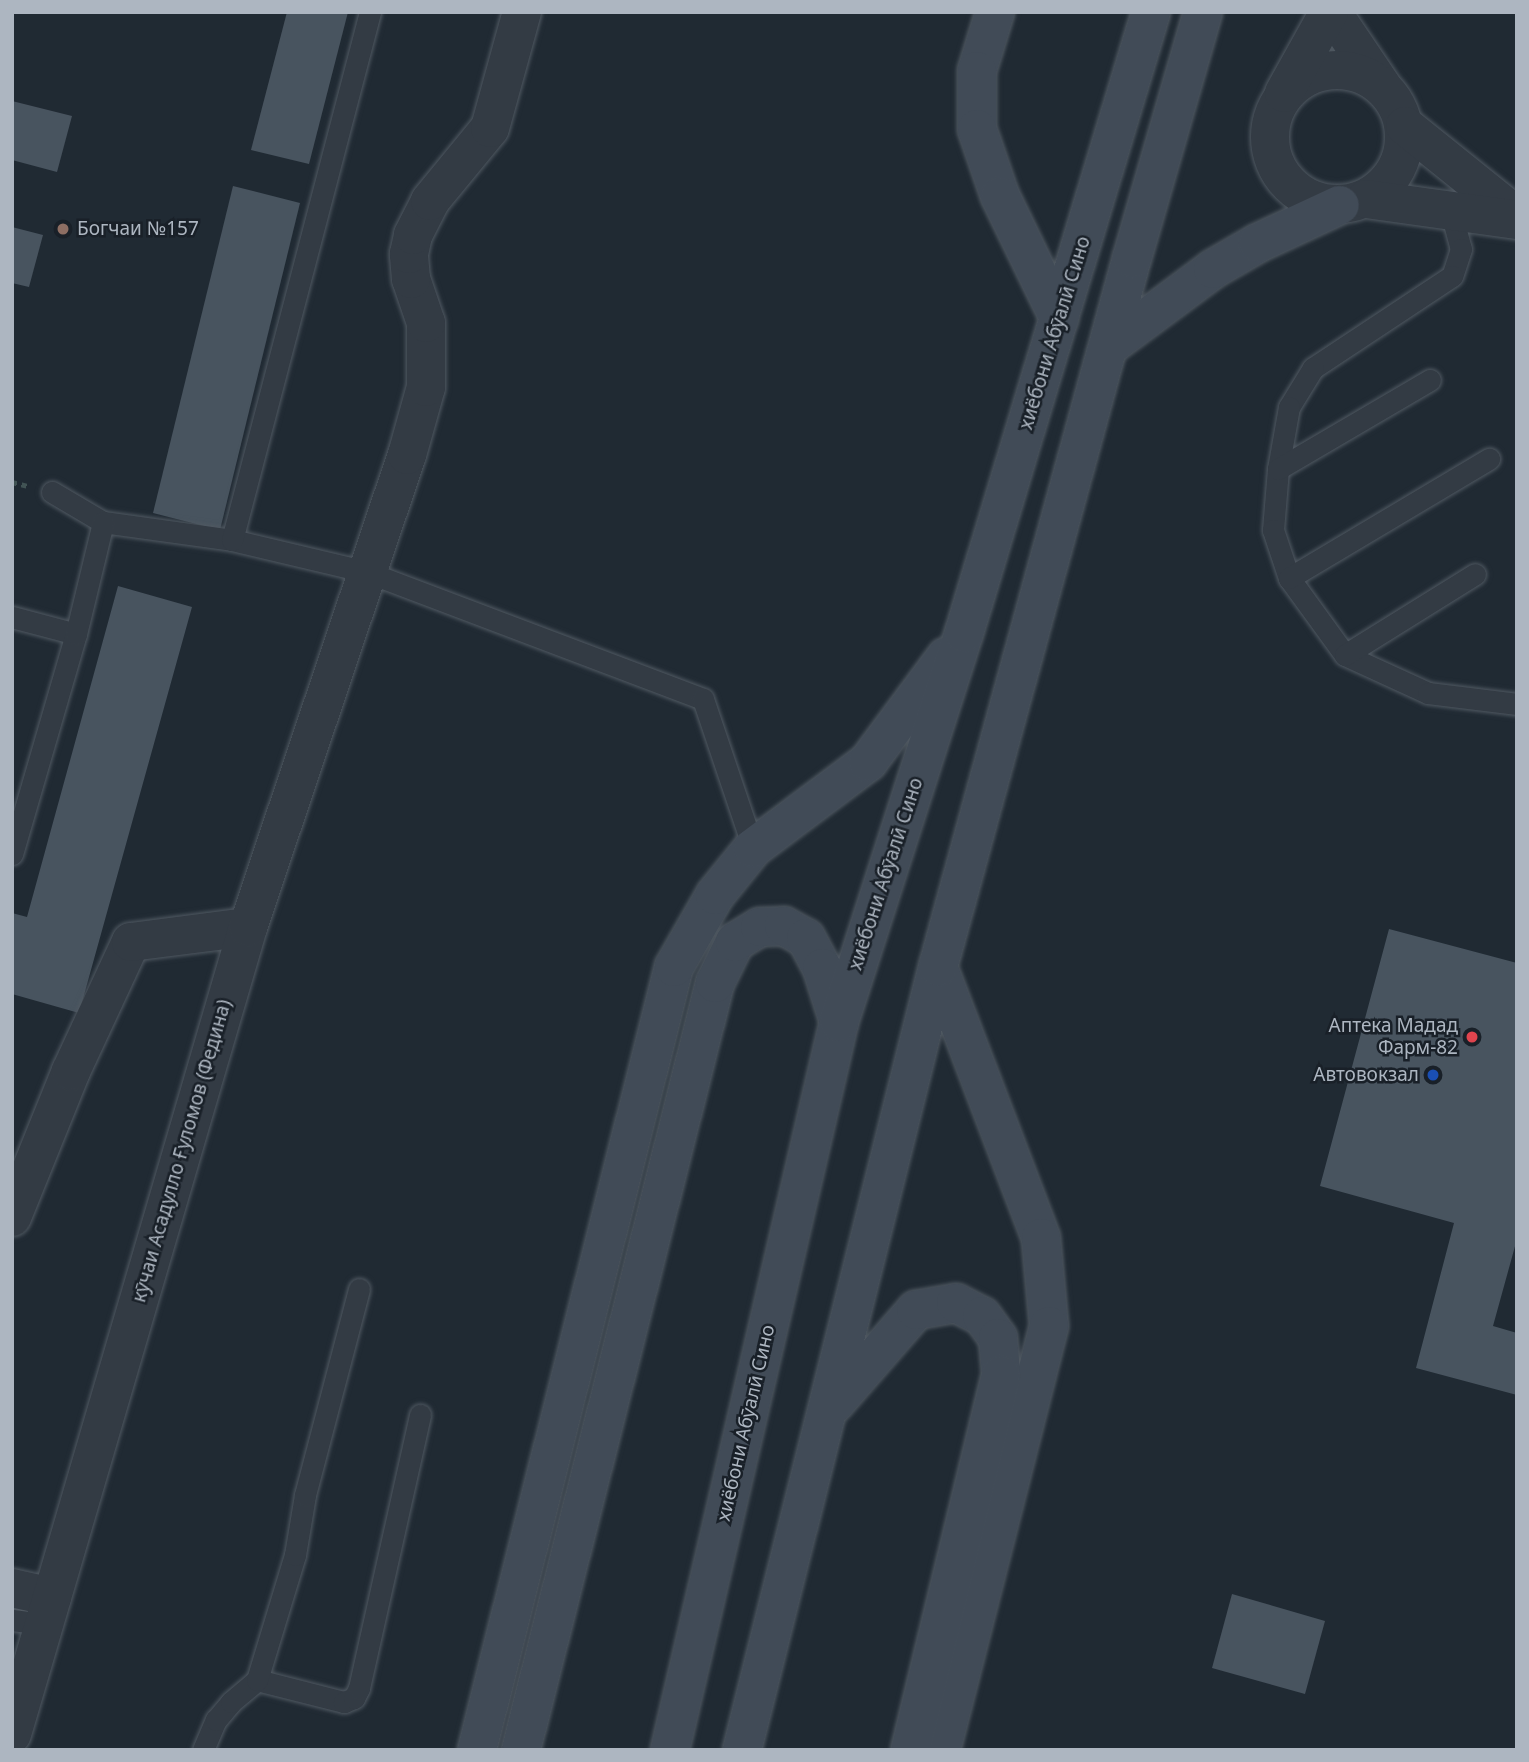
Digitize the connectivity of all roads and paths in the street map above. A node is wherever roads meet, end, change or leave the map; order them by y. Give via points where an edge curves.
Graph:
1 (370, 12) edge
2 (522, 12) edge
3 (995, 12) edge
4 (1151, 12) edge
5 (1203, 12) edge
6 (1330, 12) edge
7 (1382, 86) junction
8 (1282, 98) junction
9 (1405, 126) junction
10 (1353, 202) junction
11 (1451, 212) junction
12 (1517, 218) edge
13 (1059, 318) junction
14 (1108, 346) junction
15 (1430, 380) dead end
16 (1489, 459) dead end
17 (1278, 469) junction
18 (52, 492) dead end
19 (103, 522) junction
20 (232, 540) junction
21 (367, 572) junction
22 (1475, 574) dead end
23 (1289, 578) junction
24 (12, 617) edge
25 (964, 633) junction
26 (76, 634) junction
27 (1345, 655) junction
28 (1517, 704) edge
29 (753, 848) junction
30 (12, 854) edge
31 (248, 927) junction
32 (937, 967) junction
33 (839, 1022) junction
34 (12, 1217) edge
35 (359, 1289) dead end
36 (826, 1414) junction
37 (420, 1415) dead end
38 (12, 1588) edge
39 (36, 1613) edge
40 (257, 1680) junction
41 (12, 1734) edge
42 (203, 1750) edge
43 (477, 1750) edge
44 (521, 1750) edge
45 (670, 1750) edge
46 (742, 1750) edge
47 (910, 1750) edge
48 (941, 1750) edge

1 - 20 lane
2 - 21 street, кӯчаи Асадулло Ғуломов (Федина) via 490,128 430,201 413,234 410,267 426,323 426,387
3 - 13 main road via 977,71 977,129 1000,196
4 - 13 main road, хиёбони Абӯалӣ Сино
5 - 14 main road
6 - 7 street
6 - 8 street
7 - 8 street via 1362,74 1340,70 1308,77
7 - 9 street via 1397,104
8 - 10 street via 1269,139 1283,179 1318,203
9 - 10 street via 1404,156 1390,182
9 - 12 street
10 - 11 street
10 - 14 main road via 1258,243 1213,269
11 - 12 street
11 - 17 lane via 1461,249 1452,276 1313,368 1289,407
13 - 25 main road, хиёбони Абӯалӣ Сино
14 - 32 main road
15 - 17 lane
16 - 23 lane
17 - 23 lane via 1273,530
18 - 19 lane
19 - 20 lane
19 - 26 lane
20 - 21 lane
21 - 29 lane via 703,699
21 - 31 street, кӯчаи Асадулло Ғуломов (Федина)
22 - 27 lane
23 - 27 lane
24 - 26 lane
25 - 29 main road via 868,762
25 - 33 main road, хиёбони Абӯалӣ Сино
26 - 30 lane
27 - 28 lane via 1427,693
29 - 43 main road via 715,895 674,967
31 - 34 street via 131,942 71,1071
31 - 39 street, кӯчаи Асадулло Ғуломов (Федина)
32 - 36 main road
32 - 48 main road via 1041,1238 1049,1326
33 - 44 main road via 822,968 806,938 784,926 760,927 735,942 715,983
33 - 45 main road, хиёбони Абӯалӣ Сино
35 - 40 lane via 305,1495 295,1555
36 - 46 main road
36 - 47 main road via 916,1310 956,1303 982,1317 998,1338 1002,1375
37 - 40 lane via 354,1698 344,1702
38 - 39 street
39 - 41 street, кӯчаи Асадулло Ғуломов (Федина)
40 - 42 lane via 216,1720

